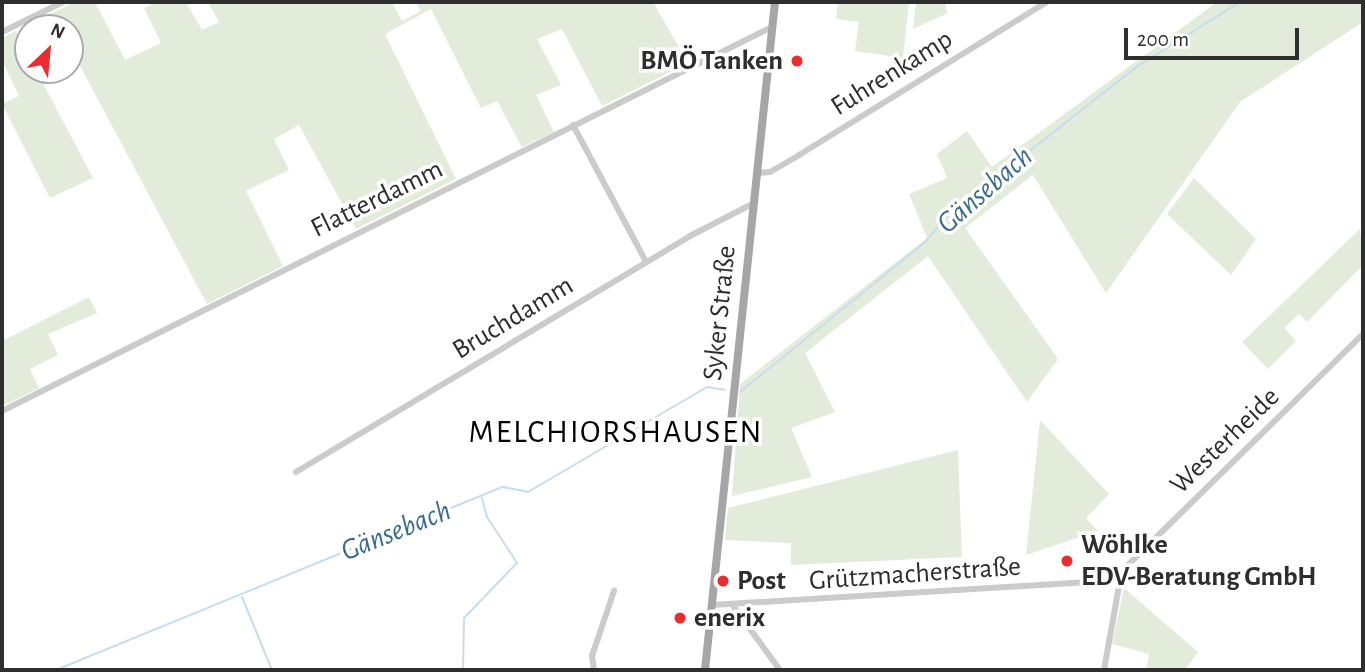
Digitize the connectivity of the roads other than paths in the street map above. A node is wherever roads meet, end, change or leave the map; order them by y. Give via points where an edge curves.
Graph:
1 (63, 2) edge
2 (775, 2) edge
3 (1047, 2) edge
4 (772, 27) junction
5 (2, 32) edge
6 (573, 125) junction
7 (757, 173) junction
8 (754, 203) junction
9 (646, 262) junction
10 (1363, 334) edge
11 (2, 411) edge
12 (296, 472) dead end
13 (1120, 580) junction
14 (614, 591) dead end
15 (712, 605) junction
16 (734, 607) junction
17 (594, 670) edge
18 (705, 670) edge
19 (780, 670) edge
20 (1104, 670) edge

1 - 5 street
2 - 4 main road, Syker Straße
3 - 7 street, Fuhrenkamp via 771,172
4 - 6 street, Flatterdamm
4 - 7 main road, Syker Straße
6 - 9 street
6 - 11 street, Flatterdamm
7 - 8 main road, Syker Straße
8 - 9 street, Bruchdamm
8 - 15 main road, Syker Straße
9 - 12 street, Bruchdamm
10 - 13 street, Westerheide via 1127,566
13 - 16 street, Grützmacherstraße
13 - 20 street
14 - 17 street via 592,656
15 - 16 street, Grützmacherstraße
15 - 18 main road, Syker Straße
16 - 19 street

